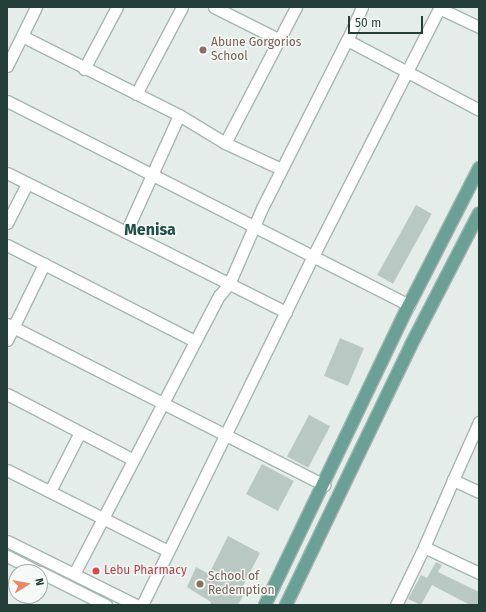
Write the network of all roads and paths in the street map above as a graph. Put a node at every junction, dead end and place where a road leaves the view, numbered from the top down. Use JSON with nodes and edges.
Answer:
{"nodes":[{"id":1,"x":36,"y":7,"type":"edge"},
{"id":2,"x":117,"y":7,"type":"edge"},
{"id":3,"x":182,"y":7,"type":"edge"},
{"id":4,"x":214,"y":7,"type":"edge"},
{"id":5,"x":296,"y":7,"type":"edge"},
{"id":6,"x":362,"y":7,"type":"edge"},
{"id":7,"x":439,"y":7,"type":"edge"},
{"id":8,"x":479,"y":27,"type":"edge"},
{"id":9,"x":22,"y":36,"type":"junction"},
{"id":10,"x":278,"y":39,"type":"junction"},
{"id":11,"x":347,"y":40,"type":"junction"},
{"id":12,"x":7,"y":66,"type":"edge"},
{"id":13,"x":84,"y":69,"type":"junction"},
{"id":14,"x":408,"y":72,"type":"junction"},
{"id":15,"x":136,"y":94,"type":"junction"},
{"id":16,"x":7,"y":101,"type":"edge"},
{"id":17,"x":479,"y":110,"type":"edge"},
{"id":18,"x":179,"y":115,"type":"junction"},
{"id":19,"x":225,"y":143,"type":"junction"},
{"id":20,"x":479,"y":168,"type":"edge"},
{"id":21,"x":281,"y":169,"type":"junction"},
{"id":22,"x":7,"y":173,"type":"edge"},
{"id":23,"x":151,"y":174,"type":"junction"},
{"id":24,"x":27,"y":184,"type":"junction"},
{"id":25,"x":479,"y":213,"type":"edge"},
{"id":26,"x":7,"y":223,"type":"edge"},
{"id":27,"x":256,"y":227,"type":"junction"},
{"id":28,"x":126,"y":232,"type":"junction"},
{"id":29,"x":7,"y":245,"type":"edge"},
{"id":30,"x":313,"y":256,"type":"junction"},
{"id":31,"x":44,"y":264,"type":"junction"},
{"id":32,"x":229,"y":284,"type":"junction"},
{"id":33,"x":409,"y":304,"type":"junction"},
{"id":34,"x":286,"y":312,"type":"junction"},
{"id":35,"x":10,"y":326,"type":"edge"},
{"id":36,"x":7,"y":340,"type":"edge"},
{"id":37,"x":195,"y":342,"type":"junction"},
{"id":38,"x":7,"y":394,"type":"edge"},
{"id":39,"x":163,"y":402,"type":"junction"},
{"id":40,"x":479,"y":422,"type":"edge"},
{"id":41,"x":80,"y":432,"type":"junction"},
{"id":42,"x":227,"y":435,"type":"junction"},
{"id":43,"x":132,"y":459,"type":"junction"},
{"id":44,"x":7,"y":470,"type":"edge"},
{"id":45,"x":453,"y":480,"type":"junction"},
{"id":46,"x":325,"y":485,"type":"junction"},
{"id":47,"x":50,"y":491,"type":"junction"},
{"id":48,"x":479,"y":492,"type":"edge"},
{"id":49,"x":103,"y":518,"type":"junction"},
{"id":50,"x":7,"y":541,"type":"edge"},
{"id":51,"x":424,"y":547,"type":"junction"},
{"id":52,"x":168,"y":550,"type":"junction"},
{"id":53,"x":7,"y":556,"type":"edge"},
{"id":54,"x":24,"y":564,"type":"edge"},
{"id":55,"x":479,"y":573,"type":"edge"},
{"id":56,"x":74,"y":574,"type":"junction"},
{"id":57,"x":48,"y":576,"type":"edge"},
{"id":58,"x":106,"y":605,"type":"edge"},
{"id":59,"x":136,"y":605,"type":"edge"},
{"id":60,"x":142,"y":605,"type":"edge"},
{"id":61,"x":265,"y":605,"type":"edge"},
{"id":62,"x":286,"y":605,"type":"edge"},
{"id":63,"x":396,"y":605,"type":"edge"}],
"edges":[{"from":1,"to":9,"type":"street"},
{"from":2,"to":13,"type":"street"},
{"from":3,"to":15,"type":"street"},
{"from":4,"to":10,"type":"street"},
{"from":5,"to":10,"type":"street"},
{"from":6,"to":11,"type":"street"},
{"from":7,"to":8,"type":"street"},
{"from":7,"to":14,"type":"street"},
{"from":9,"to":12,"type":"street"},
{"from":9,"to":13,"type":"street"},
{"from":10,"to":19,"type":"street"},
{"from":11,"to":14,"type":"street"},
{"from":11,"to":21,"type":"street"},
{"from":13,"to":15,"type":"street"},
{"from":14,"to":17,"type":"street"},
{"from":14,"to":30,"type":"street"},
{"from":15,"to":18,"type":"street"},
{"from":16,"to":23,"type":"street"},
{"from":18,"to":19,"type":"street"},
{"from":18,"to":23,"type":"street"},
{"from":19,"to":21,"type":"street"},
{"from":20,"to":33,"type":"main road"},
{"from":21,"to":27,"type":"street"},
{"from":22,"to":24,"type":"street"},
{"from":23,"to":27,"type":"street"},
{"from":23,"to":28,"type":"street"},
{"from":24,"to":26,"type":"street"},
{"from":24,"to":28,"type":"street"},
{"from":25,"to":62,"type":"main road"},
{"from":27,"to":30,"type":"street"},
{"from":27,"to":32,"type":"street"},
{"from":28,"to":32,"type":"street"},
{"from":29,"to":31,"type":"street"},
{"from":30,"to":33,"type":"street"},
{"from":30,"to":34,"type":"street"},
{"from":31,"to":35,"type":"street"},
{"from":31,"to":37,"type":"street"},
{"from":32,"to":34,"type":"street"},
{"from":32,"to":37,"type":"street"},
{"from":33,"to":46,"type":"main road"},
{"from":34,"to":42,"type":"street"},
{"from":35,"to":36,"type":"street"},
{"from":35,"to":39,"type":"street"},
{"from":37,"to":39,"type":"street"},
{"from":38,"to":41,"type":"street"},
{"from":39,"to":42,"type":"street"},
{"from":39,"to":43,"type":"street"},
{"from":40,"to":45,"type":"street"},
{"from":41,"to":43,"type":"street"},
{"from":41,"to":47,"type":"street"},
{"from":42,"to":46,"type":"street"},
{"from":42,"to":52,"type":"street"},
{"from":43,"to":49,"type":"street"},
{"from":44,"to":47,"type":"street"},
{"from":45,"to":48,"type":"street"},
{"from":45,"to":51,"type":"street"},
{"from":46,"to":61,"type":"main road"},
{"from":47,"to":49,"type":"street"},
{"from":49,"to":52,"type":"street"},
{"from":49,"to":56,"type":"street"},
{"from":50,"to":56,"type":"street"},
{"from":51,"to":55,"type":"street"},
{"from":51,"to":63,"type":"street"},
{"from":52,"to":60,"type":"street"},
{"from":53,"to":54,"type":"street"},
{"from":56,"to":59,"type":"street"},
{"from":57,"to":58,"type":"street"}]}
